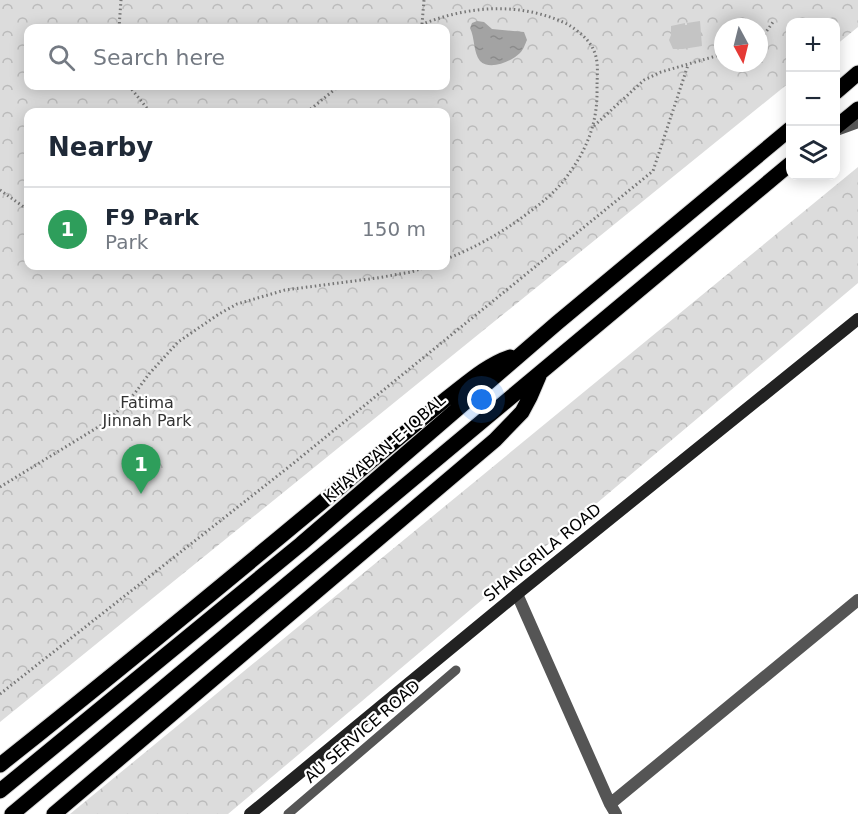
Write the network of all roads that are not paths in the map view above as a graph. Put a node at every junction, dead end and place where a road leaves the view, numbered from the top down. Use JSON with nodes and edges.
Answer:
{"nodes":[{"id":1,"x":858,"y":73,"type":"edge"},
{"id":2,"x":840,"y":89,"type":"edge"},
{"id":3,"x":858,"y":109,"type":"edge"},
{"id":4,"x":858,"y":122,"type":"edge"},
{"id":5,"x":838,"y":126,"type":"edge"},
{"id":6,"x":840,"y":127,"type":"edge"},
{"id":7,"x":786,"y":132,"type":"edge"},
{"id":8,"x":786,"y":167,"type":"edge"},
{"id":9,"x":858,"y":319,"type":"edge"},
{"id":10,"x":521,"y":353,"type":"junction"},
{"id":11,"x":540,"y":373,"type":"junction"},
{"id":12,"x":517,"y":594,"type":"junction"},
{"id":13,"x":858,"y":600,"type":"edge"},
{"id":14,"x":456,"y":670,"type":"dead end"},
{"id":15,"x":0,"y":765,"type":"edge"},
{"id":16,"x":0,"y":791,"type":"edge"},
{"id":17,"x":613,"y":809,"type":"edge"},
{"id":18,"x":12,"y":814,"type":"edge"},
{"id":19,"x":54,"y":814,"type":"edge"},
{"id":20,"x":250,"y":814,"type":"edge"},
{"id":21,"x":288,"y":814,"type":"edge"}],
"edges":[{"from":1,"to":2,"type":"main road"},
{"from":3,"to":5,"type":"main road"},
{"from":4,"to":6,"type":"street"},
{"from":7,"to":10,"type":"main road","name":"KHAYABAN-E-IQBAL"},
{"from":8,"to":11,"type":"main road"},
{"from":9,"to":12,"type":"street","name":"SHANGRILA ROAD"},
{"from":10,"to":15,"type":"main road"},
{"from":10,"to":16,"type":"main road","name":"KHAYABAN-E-IQBAL"},
{"from":11,"to":18,"type":"main road"},
{"from":11,"to":19,"type":"main road"},
{"from":12,"to":17,"type":"street"},
{"from":12,"to":20,"type":"street","name":"SHANGRILA ROAD"},
{"from":13,"to":17,"type":"street"},
{"from":14,"to":21,"type":"lane","name":"AU SERVICE ROAD"}]}
